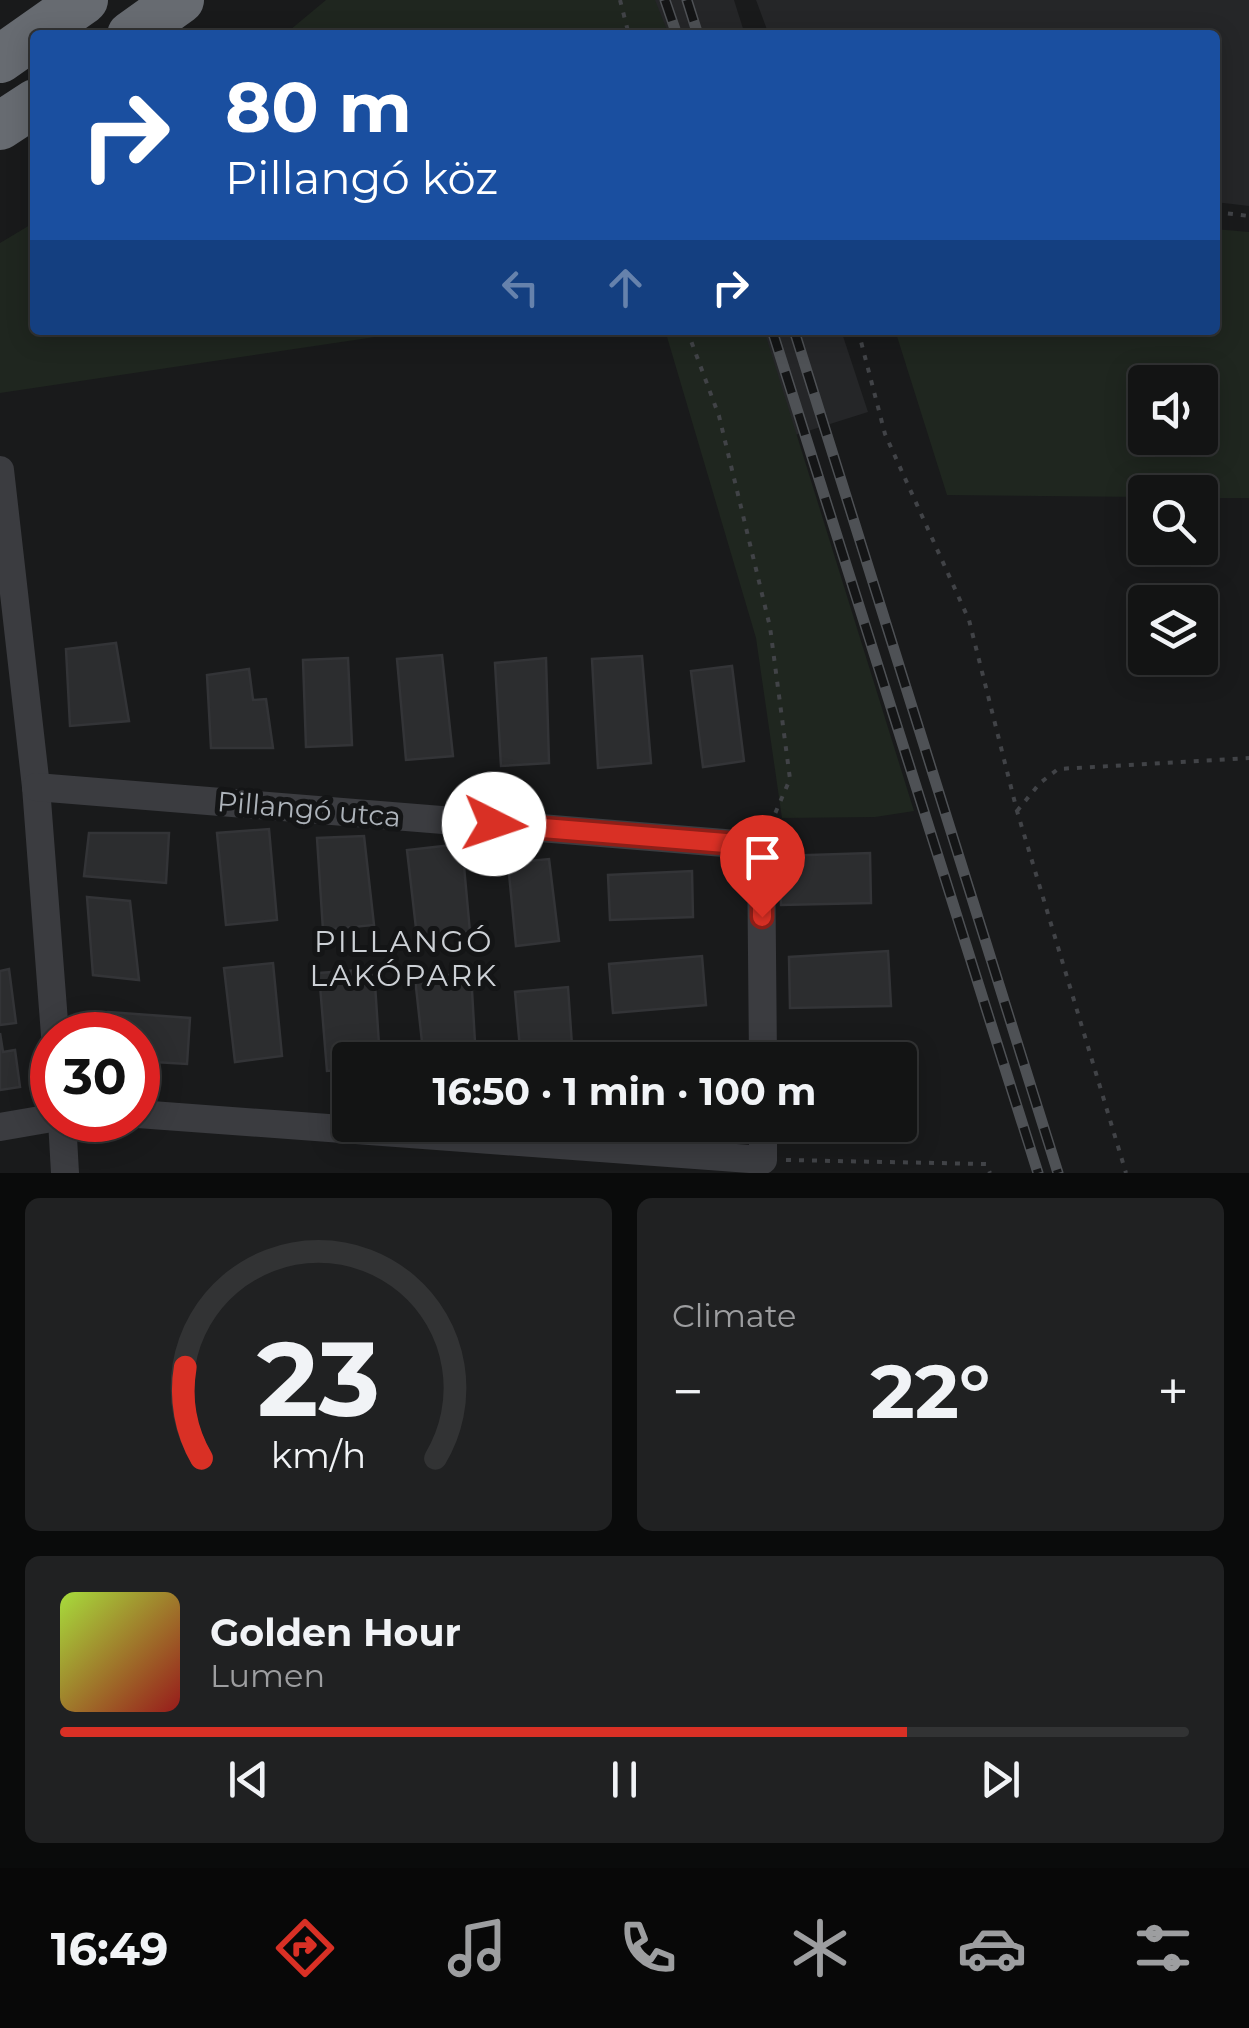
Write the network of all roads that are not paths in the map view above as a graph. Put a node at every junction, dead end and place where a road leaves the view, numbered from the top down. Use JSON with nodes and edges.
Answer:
{"nodes":[{"id":1,"x":84,"y":0,"type":"edge"},
{"id":2,"x":180,"y":0,"type":"edge"},
{"id":3,"x":41,"y":30,"type":"edge"},
{"id":4,"x":138,"y":30,"type":"edge"},
{"id":5,"x":30,"y":38,"type":"edge"},
{"id":6,"x":0,"y":59,"type":"edge"},
{"id":7,"x":30,"y":106,"type":"edge"},
{"id":8,"x":0,"y":126,"type":"edge"},
{"id":9,"x":0,"y":470,"type":"edge"},
{"id":10,"x":36,"y":788,"type":"junction"},
{"id":11,"x":54,"y":1012,"type":"edge"},
{"id":12,"x":763,"y":1042,"type":"edge"},
{"id":13,"x":160,"y":1116,"type":"edge"},
{"id":14,"x":30,"y":1121,"type":"edge"},
{"id":15,"x":0,"y":1126,"type":"edge"},
{"id":16,"x":332,"y":1128,"type":"edge"},
{"id":17,"x":63,"y":1142,"type":"edge"},
{"id":18,"x":518,"y":1142,"type":"edge"},
{"id":19,"x":763,"y":1142,"type":"edge"},
{"id":20,"x":65,"y":1173,"type":"edge"}],
"edges":[{"from":1,"to":3,"type":"highway"},
{"from":2,"to":4,"type":"highway"},
{"from":5,"to":6,"type":"highway"},
{"from":7,"to":8,"type":"highway"},
{"from":9,"to":10,"type":"street"},
{"from":10,"to":11,"type":"street"},
{"from":10,"to":12,"type":"street","name":"Pillangó utca"},
{"from":13,"to":16,"type":"street"},
{"from":14,"to":15,"type":"street"},
{"from":17,"to":20,"type":"street"},
{"from":18,"to":19,"type":"street"}]}
